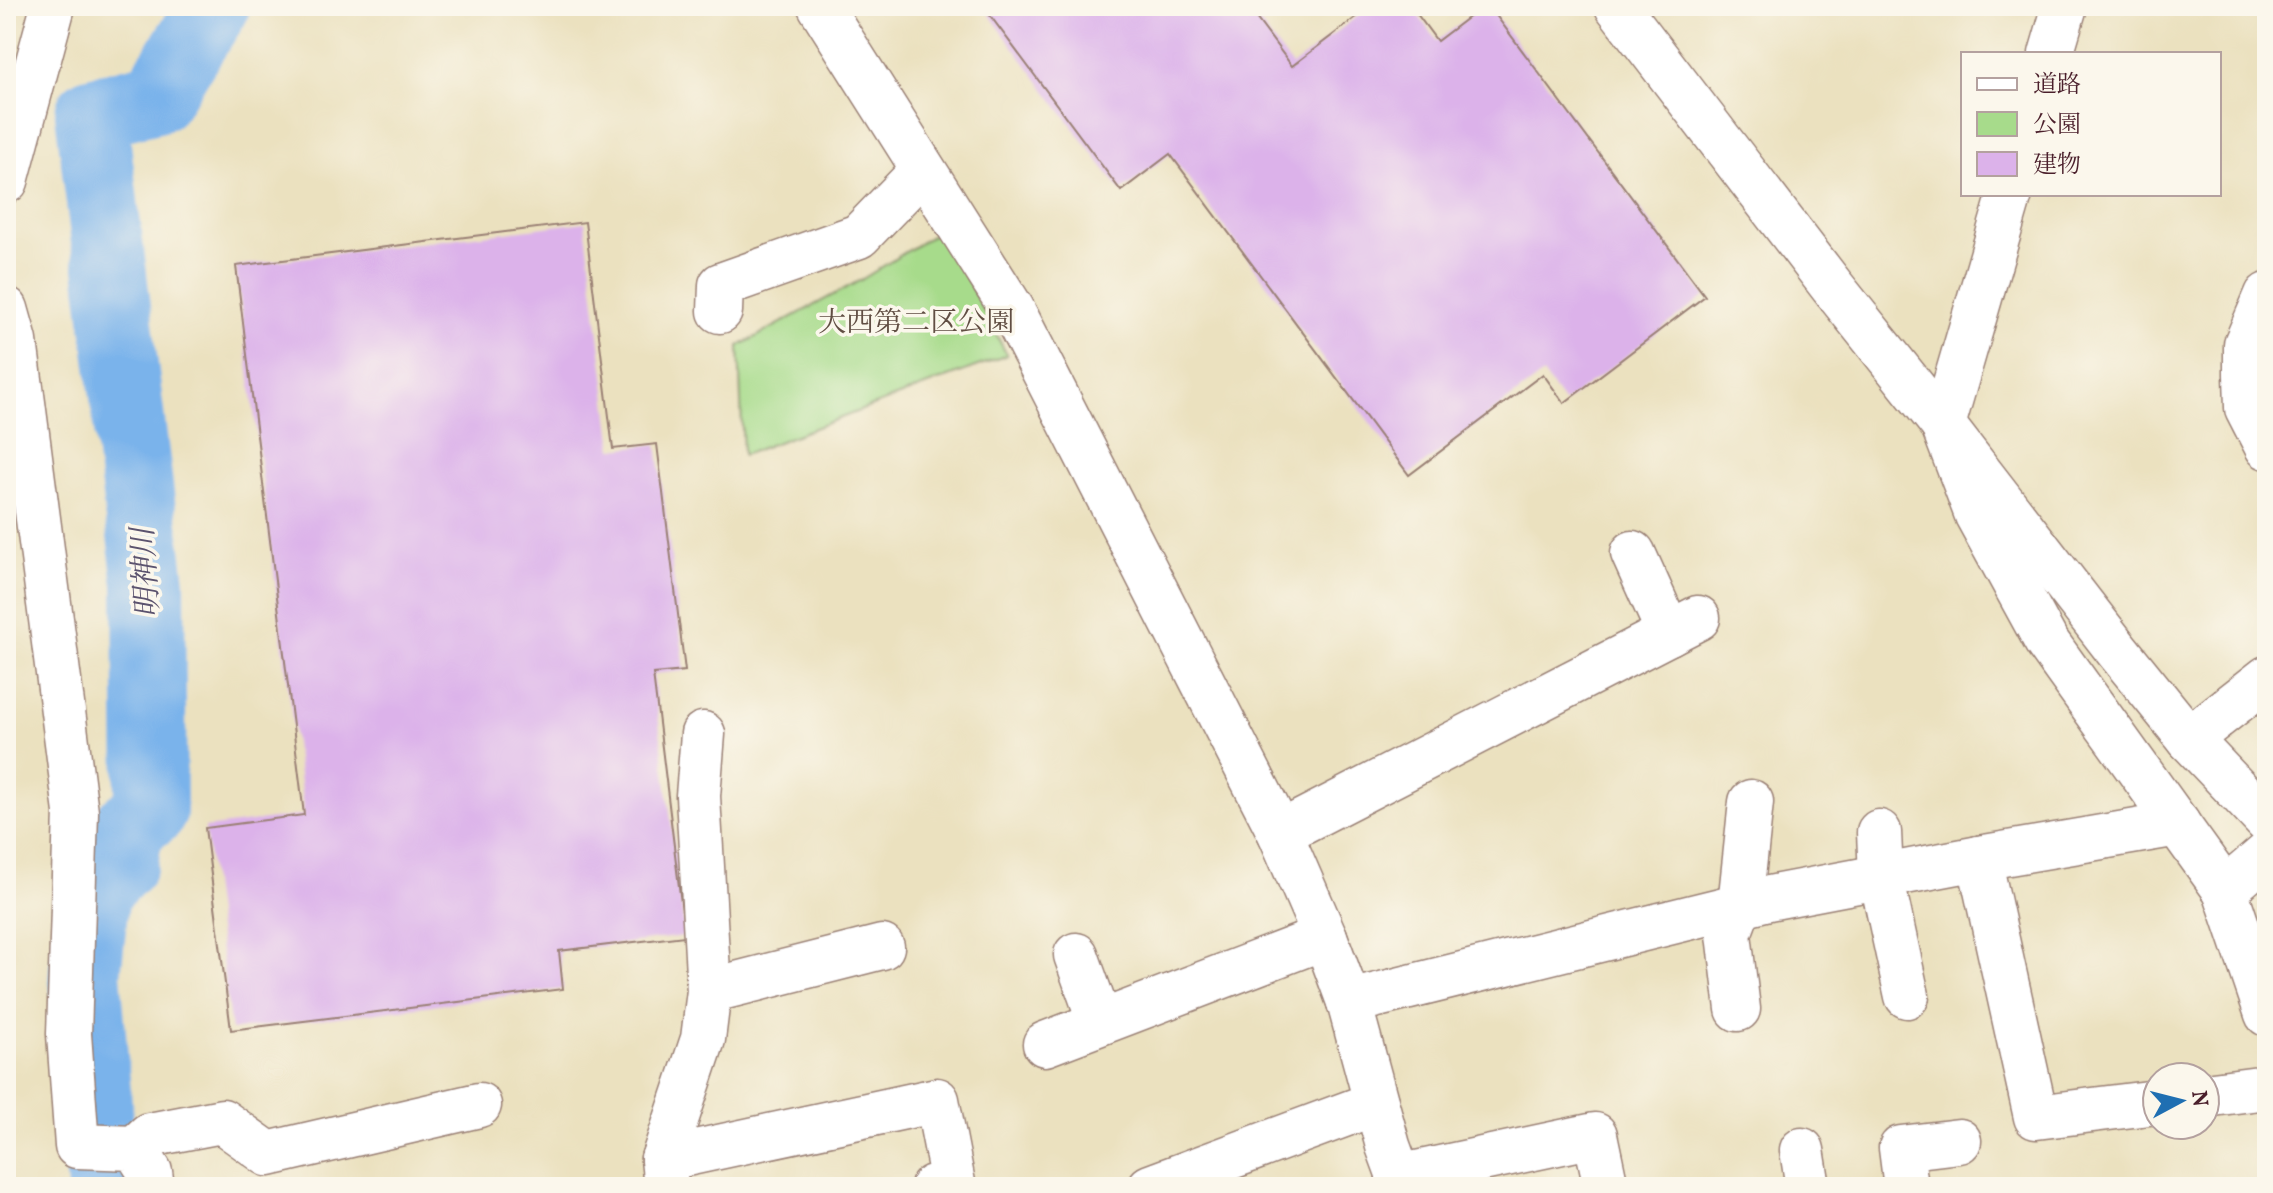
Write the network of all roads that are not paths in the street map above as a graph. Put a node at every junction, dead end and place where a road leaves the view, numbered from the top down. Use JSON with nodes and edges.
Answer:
{"nodes":[{"id":1,"x":53,"y":6,"type":"edge"},
{"id":2,"x":820,"y":6,"type":"edge"},
{"id":3,"x":1617,"y":6,"type":"edge"},
{"id":4,"x":2065,"y":6,"type":"edge"},
{"id":5,"x":2052,"y":52,"type":"edge"},
{"id":6,"x":923,"y":170,"type":"junction"},
{"id":7,"x":6,"y":181,"type":"edge"},
{"id":8,"x":2009,"y":196,"type":"edge"},
{"id":9,"x":2267,"y":295,"type":"edge"},
{"id":10,"x":6,"y":309,"type":"edge"},
{"id":11,"x":720,"y":311,"type":"dead end"},
{"id":12,"x":1943,"y":425,"type":"junction"},
{"id":13,"x":2267,"y":447,"type":"edge"},
{"id":14,"x":1633,"y":553,"type":"dead end"},
{"id":15,"x":2267,"y":678,"type":"edge"},
{"id":16,"x":703,"y":734,"type":"dead end"},
{"id":17,"x":2189,"y":739,"type":"junction"},
{"id":18,"x":1751,"y":802,"type":"dead end"},
{"id":19,"x":2267,"y":821,"type":"edge"},
{"id":20,"x":2178,"y":824,"type":"junction"},
{"id":21,"x":1879,"y":832,"type":"dead end"},
{"id":22,"x":1280,"y":833,"type":"junction"},
{"id":23,"x":2267,"y":854,"type":"edge"},
{"id":24,"x":1979,"y":858,"type":"junction"},
{"id":25,"x":1881,"y":876,"type":"junction"},
{"id":26,"x":2225,"y":890,"type":"junction"},
{"id":27,"x":1740,"y":905,"type":"junction"},
{"id":28,"x":1325,"y":937,"type":"junction"},
{"id":29,"x":882,"y":947,"type":"dead end"},
{"id":30,"x":1076,"y":955,"type":"dead end"},
{"id":31,"x":709,"y":991,"type":"junction"},
{"id":32,"x":1907,"y":996,"type":"dead end"},
{"id":33,"x":1349,"y":1002,"type":"junction"},
{"id":34,"x":1738,"y":1009,"type":"dead end"},
{"id":35,"x":2267,"y":1014,"type":"edge"},
{"id":36,"x":1100,"y":1022,"type":"junction"},
{"id":37,"x":1045,"y":1044,"type":"dead end"},
{"id":38,"x":2267,"y":1087,"type":"edge"},
{"id":39,"x":2221,"y":1093,"type":"edge"},
{"id":40,"x":1376,"y":1103,"type":"junction"},
{"id":41,"x":2141,"y":1104,"type":"edge"},
{"id":42,"x":479,"y":1105,"type":"dead end"},
{"id":43,"x":1959,"y":1141,"type":"dead end"},
{"id":44,"x":125,"y":1158,"type":"edge"},
{"id":45,"x":664,"y":1173,"type":"edge"},
{"id":46,"x":1400,"y":1182,"type":"edge"},
{"id":47,"x":933,"y":1187,"type":"edge"},
{"id":48,"x":1150,"y":1187,"type":"edge"},
{"id":49,"x":1606,"y":1187,"type":"edge"},
{"id":50,"x":1906,"y":1187,"type":"edge"}],
"edges":[{"from":1,"to":7,"type":"street"},
{"from":2,"to":6,"type":"street"},
{"from":3,"to":12,"type":"street"},
{"from":4,"to":5,"type":"street"},
{"from":6,"to":11,"type":"street"},
{"from":6,"to":22,"type":"street"},
{"from":8,"to":12,"type":"street"},
{"from":9,"to":13,"type":"street"},
{"from":10,"to":44,"type":"street"},
{"from":12,"to":17,"type":"street"},
{"from":12,"to":20,"type":"street"},
{"from":14,"to":22,"type":"street"},
{"from":15,"to":17,"type":"street"},
{"from":16,"to":31,"type":"street"},
{"from":17,"to":19,"type":"street"},
{"from":18,"to":27,"type":"street"},
{"from":20,"to":24,"type":"street"},
{"from":20,"to":26,"type":"street"},
{"from":21,"to":25,"type":"street"},
{"from":22,"to":28,"type":"street"},
{"from":23,"to":26,"type":"street"},
{"from":24,"to":25,"type":"street"},
{"from":24,"to":41,"type":"street"},
{"from":25,"to":27,"type":"street"},
{"from":25,"to":32,"type":"street"},
{"from":26,"to":35,"type":"street"},
{"from":27,"to":33,"type":"street"},
{"from":27,"to":34,"type":"street"},
{"from":28,"to":33,"type":"street"},
{"from":28,"to":36,"type":"street"},
{"from":29,"to":31,"type":"street"},
{"from":30,"to":36,"type":"street"},
{"from":31,"to":45,"type":"street"},
{"from":33,"to":40,"type":"street"},
{"from":36,"to":37,"type":"street"},
{"from":38,"to":39,"type":"street"},
{"from":40,"to":46,"type":"street"},
{"from":40,"to":48,"type":"street"},
{"from":42,"to":44,"type":"street"},
{"from":43,"to":50,"type":"street"},
{"from":45,"to":47,"type":"street"},
{"from":46,"to":49,"type":"street"}]}
